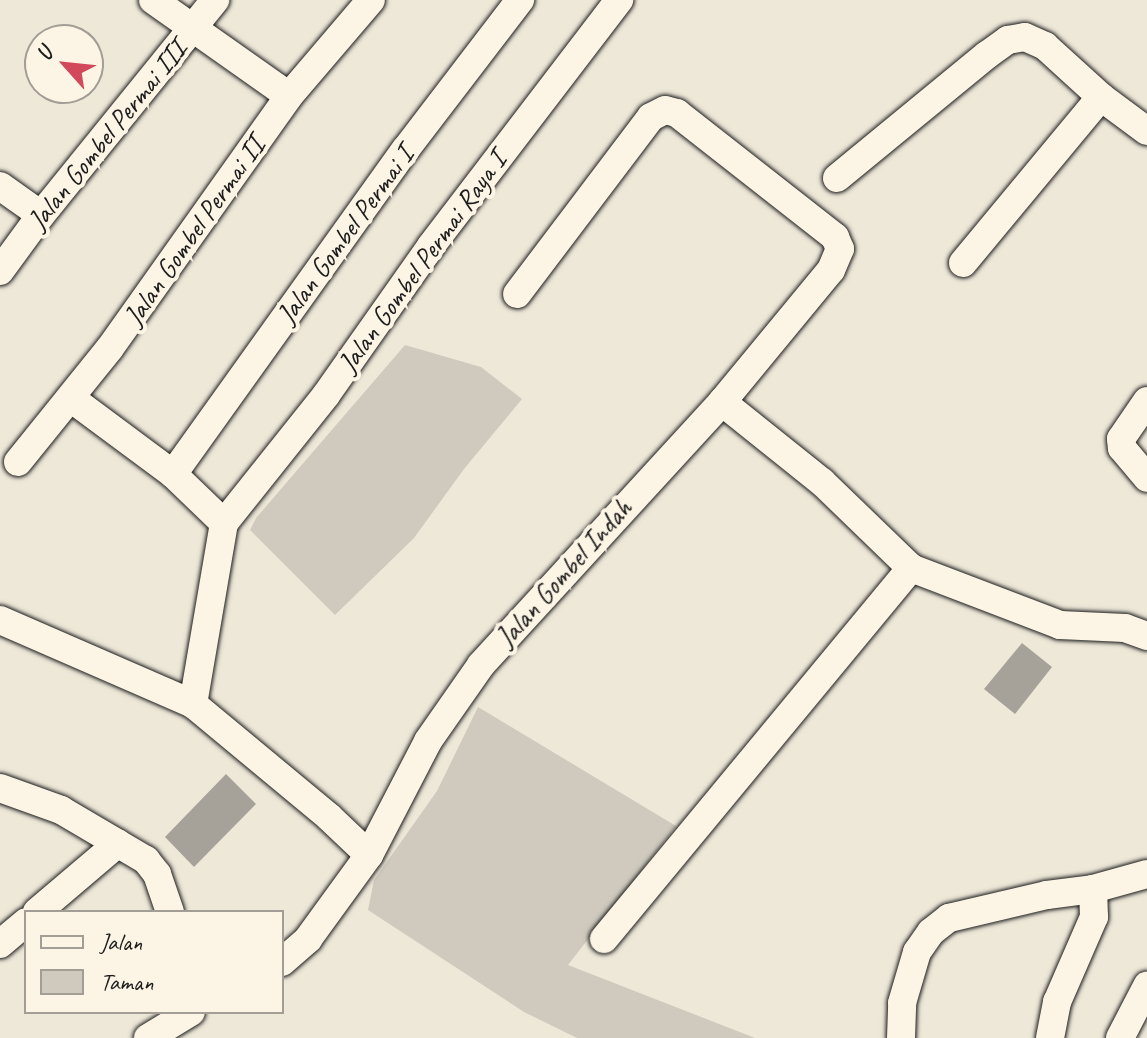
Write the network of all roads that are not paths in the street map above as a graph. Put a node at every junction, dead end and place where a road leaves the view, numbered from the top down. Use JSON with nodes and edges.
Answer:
{"nodes":[{"id":1,"x":153,"y":0,"type":"edge"},
{"id":2,"x":215,"y":0,"type":"edge"},
{"id":3,"x":371,"y":0,"type":"edge"},
{"id":4,"x":520,"y":0,"type":"edge"},
{"id":5,"x":619,"y":0,"type":"edge"},
{"id":6,"x":191,"y":30,"type":"junction"},
{"id":7,"x":289,"y":96,"type":"junction"},
{"id":8,"x":1101,"y":97,"type":"junction"},
{"id":9,"x":1147,"y":131,"type":"edge"},
{"id":10,"x":837,"y":178,"type":"dead end"},
{"id":11,"x":0,"y":186,"type":"edge"},
{"id":12,"x":41,"y":215,"type":"junction"},
{"id":13,"x":963,"y":263,"type":"dead end"},
{"id":14,"x":0,"y":271,"type":"edge"},
{"id":15,"x":517,"y":294,"type":"dead end"},
{"id":16,"x":72,"y":399,"type":"junction"},
{"id":17,"x":1147,"y":401,"type":"edge"},
{"id":18,"x":722,"y":402,"type":"junction"},
{"id":19,"x":18,"y":462,"type":"dead end"},
{"id":20,"x":173,"y":474,"type":"junction"},
{"id":21,"x":1147,"y":478,"type":"edge"},
{"id":22,"x":224,"y":523,"type":"junction"},
{"id":23,"x":911,"y":568,"type":"junction"},
{"id":24,"x":0,"y":620,"type":"edge"},
{"id":25,"x":1147,"y":636,"type":"edge"},
{"id":26,"x":193,"y":704,"type":"junction"},
{"id":27,"x":0,"y":788,"type":"edge"},
{"id":28,"x":118,"y":843,"type":"junction"},
{"id":29,"x":369,"y":855,"type":"junction"},
{"id":30,"x":1147,"y":874,"type":"edge"},
{"id":31,"x":1093,"y":889,"type":"junction"},
{"id":32,"x":39,"y":910,"type":"edge"},
{"id":33,"x":169,"y":910,"type":"edge"},
{"id":34,"x":24,"y":924,"type":"edge"},
{"id":35,"x":604,"y":939,"type":"dead end"},
{"id":36,"x":0,"y":944,"type":"edge"},
{"id":37,"x":284,"y":960,"type":"edge"},
{"id":38,"x":1147,"y":986,"type":"edge"},
{"id":39,"x":188,"y":1014,"type":"edge"},
{"id":40,"x":148,"y":1038,"type":"edge"},
{"id":41,"x":901,"y":1038,"type":"edge"},
{"id":42,"x":1050,"y":1038,"type":"edge"},
{"id":43,"x":1120,"y":1038,"type":"edge"}],
"edges":[{"from":1,"to":6,"type":"street"},
{"from":2,"to":6,"type":"street","name":"Jalan Gombel Permai III"},
{"from":3,"to":7,"type":"street","name":"Jalan Gombel Permai II"},
{"from":4,"to":20,"type":"street","name":"Jalan Gombel Permai I"},
{"from":5,"to":22,"type":"street","name":"Jalan Gombel Permai Raya I"},
{"from":6,"to":7,"type":"street"},
{"from":6,"to":12,"type":"street","name":"Jalan Gombel Permai III"},
{"from":7,"to":16,"type":"street","name":"Jalan Gombel Permai II"},
{"from":8,"to":9,"type":"street"},
{"from":8,"to":10,"type":"street"},
{"from":8,"to":13,"type":"street"},
{"from":11,"to":12,"type":"street"},
{"from":12,"to":14,"type":"street","name":"Jalan Gombel Permai III"},
{"from":15,"to":18,"type":"street","name":"Jalan Gombel Indah"},
{"from":16,"to":19,"type":"street","name":"Jalan Gombel Permai II"},
{"from":16,"to":20,"type":"street"},
{"from":17,"to":21,"type":"street"},
{"from":18,"to":23,"type":"street"},
{"from":18,"to":29,"type":"street","name":"Jalan Gombel Indah"},
{"from":20,"to":22,"type":"street"},
{"from":22,"to":26,"type":"street"},
{"from":23,"to":25,"type":"street"},
{"from":23,"to":35,"type":"street"},
{"from":24,"to":26,"type":"street"},
{"from":26,"to":29,"type":"street"},
{"from":27,"to":28,"type":"street"},
{"from":28,"to":32,"type":"street"},
{"from":28,"to":33,"type":"street"},
{"from":29,"to":37,"type":"street","name":"Jalan Gombel Indah"},
{"from":30,"to":31,"type":"street"},
{"from":31,"to":41,"type":"street"},
{"from":31,"to":42,"type":"street"},
{"from":34,"to":36,"type":"street"},
{"from":38,"to":43,"type":"street"},
{"from":39,"to":40,"type":"street"}]}
